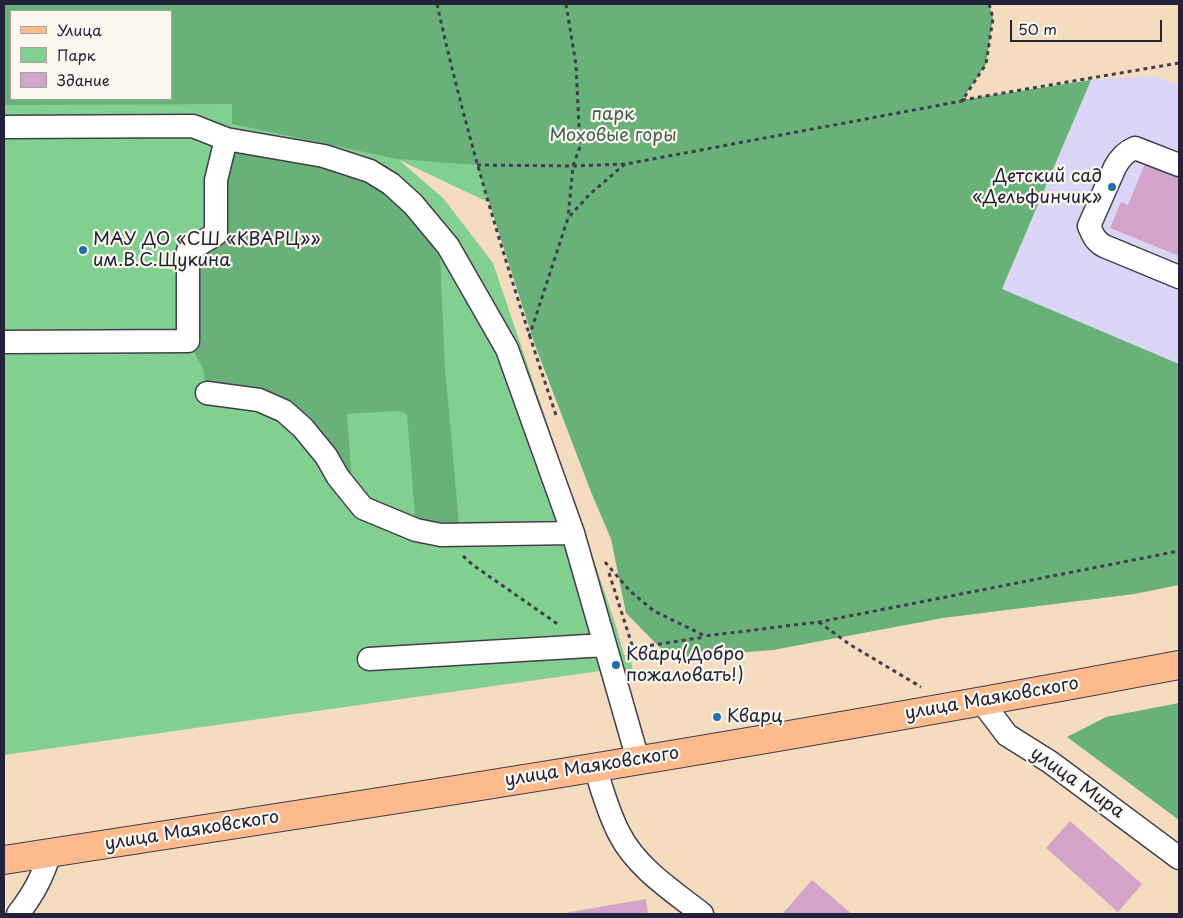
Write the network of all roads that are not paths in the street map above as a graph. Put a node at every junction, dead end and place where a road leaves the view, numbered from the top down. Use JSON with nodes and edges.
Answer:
{"nodes":[{"id":1,"x":4,"y":127,"type":"edge"},
{"id":2,"x":226,"y":140,"type":"junction"},
{"id":3,"x":1179,"y":165,"type":"edge"},
{"id":4,"x":1179,"y":277,"type":"edge"},
{"id":5,"x":4,"y":342,"type":"edge"},
{"id":6,"x":206,"y":393,"type":"dead end"},
{"id":7,"x":573,"y":533,"type":"junction"},
{"id":8,"x":605,"y":646,"type":"junction"},
{"id":9,"x":369,"y":659,"type":"dead end"},
{"id":10,"x":1179,"y":665,"type":"edge"},
{"id":11,"x":982,"y":702,"type":"junction"},
{"id":12,"x":638,"y":760,"type":"junction"},
{"id":13,"x":595,"y":766,"type":"junction"},
{"id":14,"x":1175,"y":851,"type":"edge"},
{"id":15,"x":50,"y":852,"type":"junction"},
{"id":16,"x":4,"y":860,"type":"edge"},
{"id":17,"x":18,"y":914,"type":"edge"},
{"id":18,"x":702,"y":914,"type":"edge"}],
"edges":[{"from":1,"to":2,"type":"street"},
{"from":2,"to":5,"type":"street"},
{"from":2,"to":7,"type":"street"},
{"from":3,"to":4,"type":"street"},
{"from":6,"to":7,"type":"street"},
{"from":7,"to":8,"type":"street"},
{"from":8,"to":9,"type":"street"},
{"from":8,"to":12,"type":"street"},
{"from":10,"to":11,"type":"main road","name":"улица Маяковского"},
{"from":11,"to":12,"type":"main road","name":"улица Маяковского"},
{"from":11,"to":14,"type":"street","name":"улица Мира"},
{"from":12,"to":13,"type":"main road","name":"улица Маяковского"},
{"from":13,"to":15,"type":"main road","name":"улица Маяковского"},
{"from":13,"to":18,"type":"street"},
{"from":15,"to":16,"type":"main road","name":"улица Маяковского"},
{"from":15,"to":17,"type":"street"}]}
